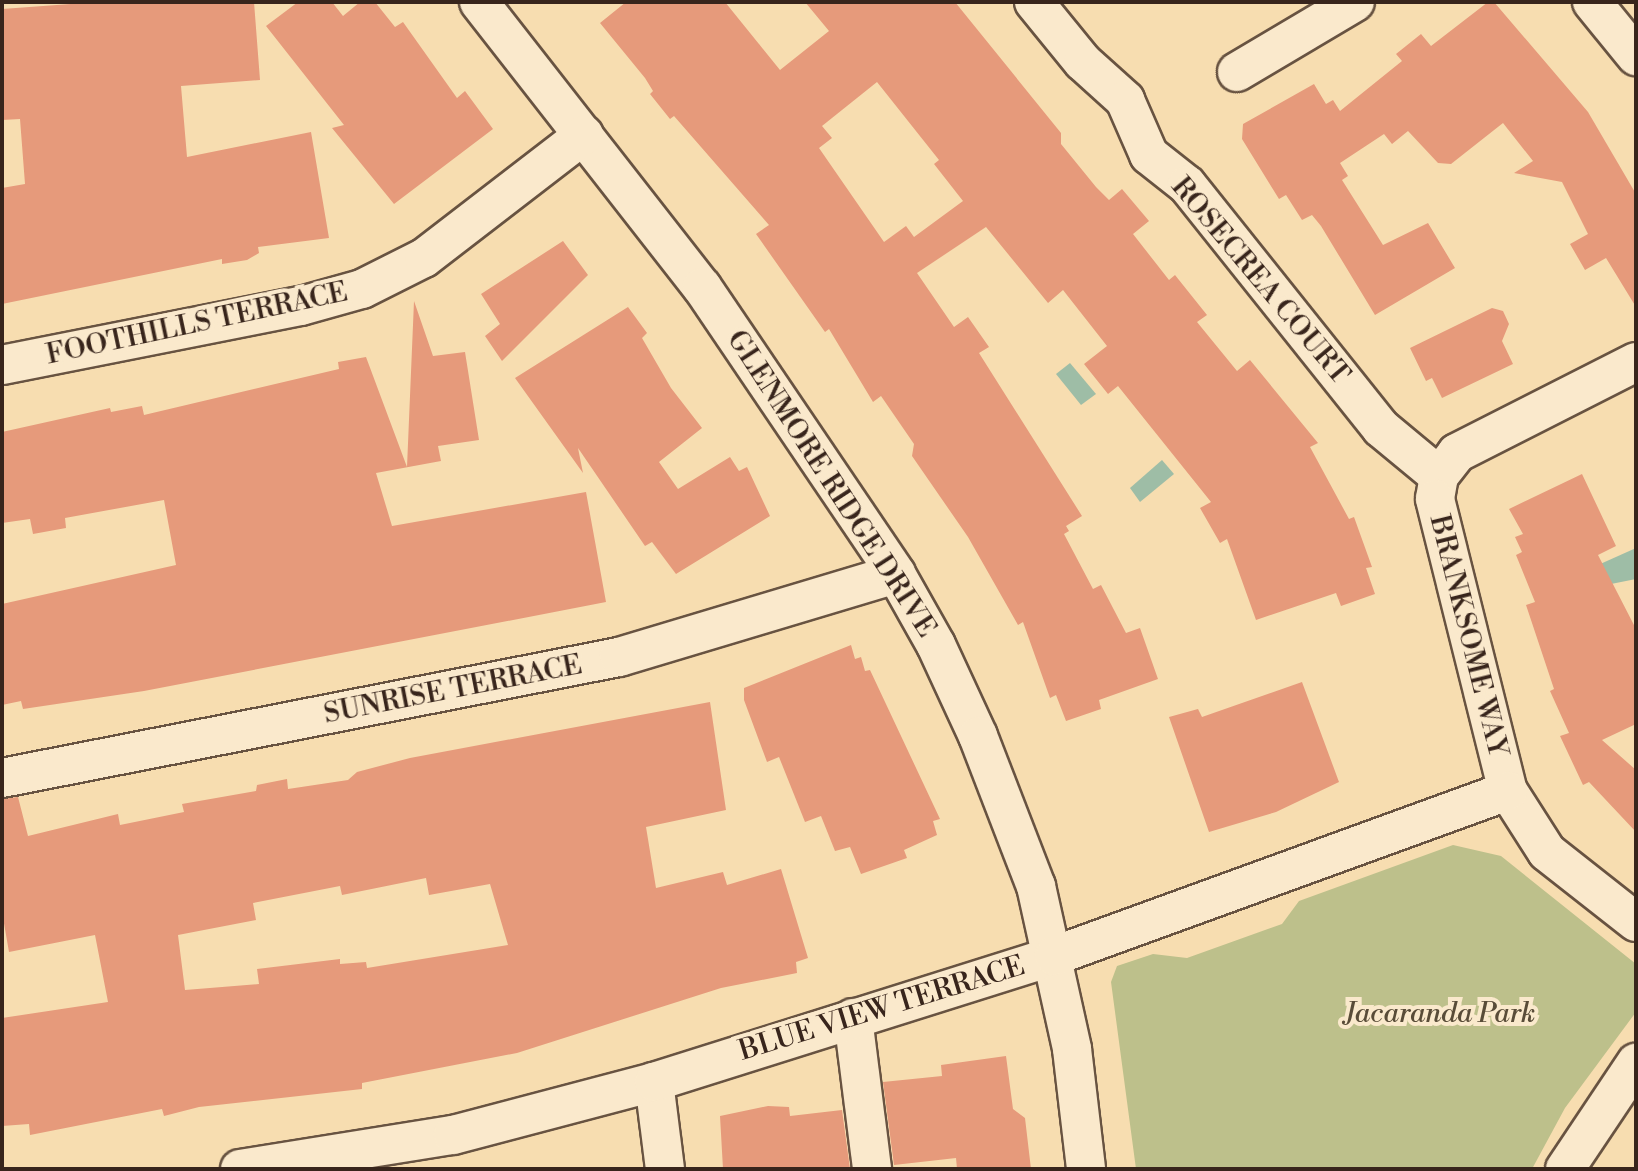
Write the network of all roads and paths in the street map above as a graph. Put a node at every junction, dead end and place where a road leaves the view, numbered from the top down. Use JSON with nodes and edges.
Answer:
{"nodes":[{"id":1,"x":479,"y":2,"type":"edge"},
{"id":2,"x":1034,"y":2,"type":"edge"},
{"id":3,"x":1355,"y":2,"type":"edge"},
{"id":4,"x":1592,"y":2,"type":"edge"},
{"id":5,"x":1636,"y":56,"type":"edge"},
{"id":6,"x":1237,"y":72,"type":"dead end"},
{"id":7,"x":584,"y":135,"type":"junction"},
{"id":8,"x":1636,"y":362,"type":"edge"},
{"id":9,"x":2,"y":365,"type":"edge"},
{"id":10,"x":1439,"y":476,"type":"junction"},
{"id":11,"x":896,"y":574,"type":"junction"},
{"id":12,"x":2,"y":778,"type":"edge"},
{"id":13,"x":1508,"y":791,"type":"junction"},
{"id":14,"x":1636,"y":922,"type":"edge"},
{"id":15,"x":1054,"y":956,"type":"junction"},
{"id":16,"x":853,"y":1018,"type":"junction"},
{"id":17,"x":1636,"y":1063,"type":"edge"},
{"id":18,"x":654,"y":1082,"type":"junction"},
{"id":19,"x":240,"y":1169,"type":"edge"},
{"id":20,"x":665,"y":1169,"type":"edge"},
{"id":21,"x":872,"y":1169,"type":"edge"},
{"id":22,"x":1086,"y":1169,"type":"edge"},
{"id":23,"x":1565,"y":1169,"type":"edge"}],
"edges":[{"from":1,"to":7,"type":"street","name":"GLENMORE RIDGE DRIVE"},
{"from":2,"to":10,"type":"street","name":"ROSECREA COURT"},
{"from":3,"to":6,"type":"street"},
{"from":4,"to":5,"type":"street"},
{"from":7,"to":9,"type":"street","name":"FOOTHILLS TERRACE"},
{"from":7,"to":11,"type":"street","name":"GLENMORE RIDGE DRIVE"},
{"from":8,"to":10,"type":"street","name":"BRANKSOME WAY"},
{"from":10,"to":13,"type":"street","name":"BRANKSOME WAY"},
{"from":11,"to":12,"type":"street","name":"SUNRISE TERRACE"},
{"from":11,"to":15,"type":"street","name":"GLENMORE RIDGE DRIVE"},
{"from":13,"to":14,"type":"street","name":"BRANKSOME WAY"},
{"from":13,"to":15,"type":"street","name":"BLUE VIEW TERRACE"},
{"from":15,"to":16,"type":"street","name":"BLUE VIEW TERRACE"},
{"from":15,"to":22,"type":"street","name":"GLENMORE RIDGE DRIVE"},
{"from":16,"to":18,"type":"street","name":"BLUE VIEW TERRACE"},
{"from":16,"to":21,"type":"street"},
{"from":17,"to":23,"type":"street"},
{"from":18,"to":19,"type":"street","name":"BLUE VIEW TERRACE"},
{"from":18,"to":20,"type":"street"}]}
